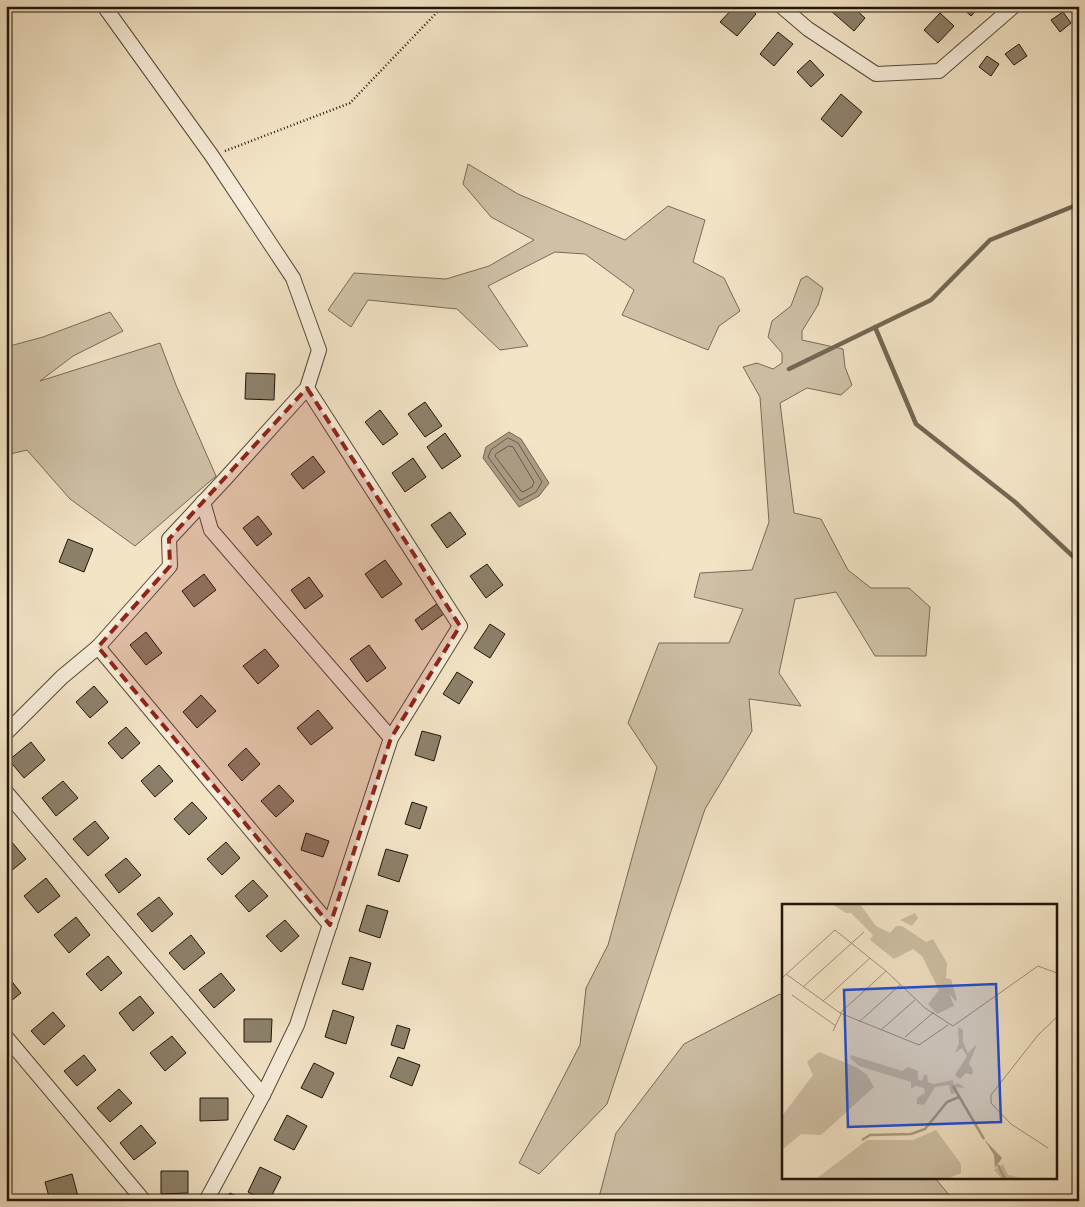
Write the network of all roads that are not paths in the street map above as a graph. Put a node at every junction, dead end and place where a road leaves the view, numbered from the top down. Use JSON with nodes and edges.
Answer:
{"nodes":[{"id":1,"x":104,"y":6,"type":"edge"},
{"id":2,"x":781,"y":6,"type":"edge"},
{"id":3,"x":1014,"y":6,"type":"edge"},
{"id":4,"x":307,"y":388,"type":"junction"},
{"id":5,"x":203,"y":502,"type":"junction"},
{"id":6,"x":98,"y":647,"type":"junction"},
{"id":7,"x":6,"y":733,"type":"edge"},
{"id":8,"x":391,"y":738,"type":"junction"},
{"id":9,"x":6,"y":792,"type":"edge"},
{"id":10,"x":330,"y":925,"type":"junction"},
{"id":11,"x":6,"y":1037,"type":"edge"},
{"id":12,"x":263,"y":1095,"type":"junction"},
{"id":13,"x":144,"y":1201,"type":"edge"},
{"id":14,"x":206,"y":1201,"type":"edge"}],
"edges":[{"from":1,"to":4,"type":"street"},
{"from":2,"to":3,"type":"street"},
{"from":4,"to":5,"type":"street"},
{"from":4,"to":8,"type":"street"},
{"from":5,"to":6,"type":"street"},
{"from":5,"to":8,"type":"street"},
{"from":6,"to":7,"type":"street"},
{"from":6,"to":10,"type":"street"},
{"from":8,"to":10,"type":"street"},
{"from":9,"to":12,"type":"street"},
{"from":10,"to":12,"type":"street"},
{"from":11,"to":13,"type":"street"},
{"from":12,"to":14,"type":"street"}]}
